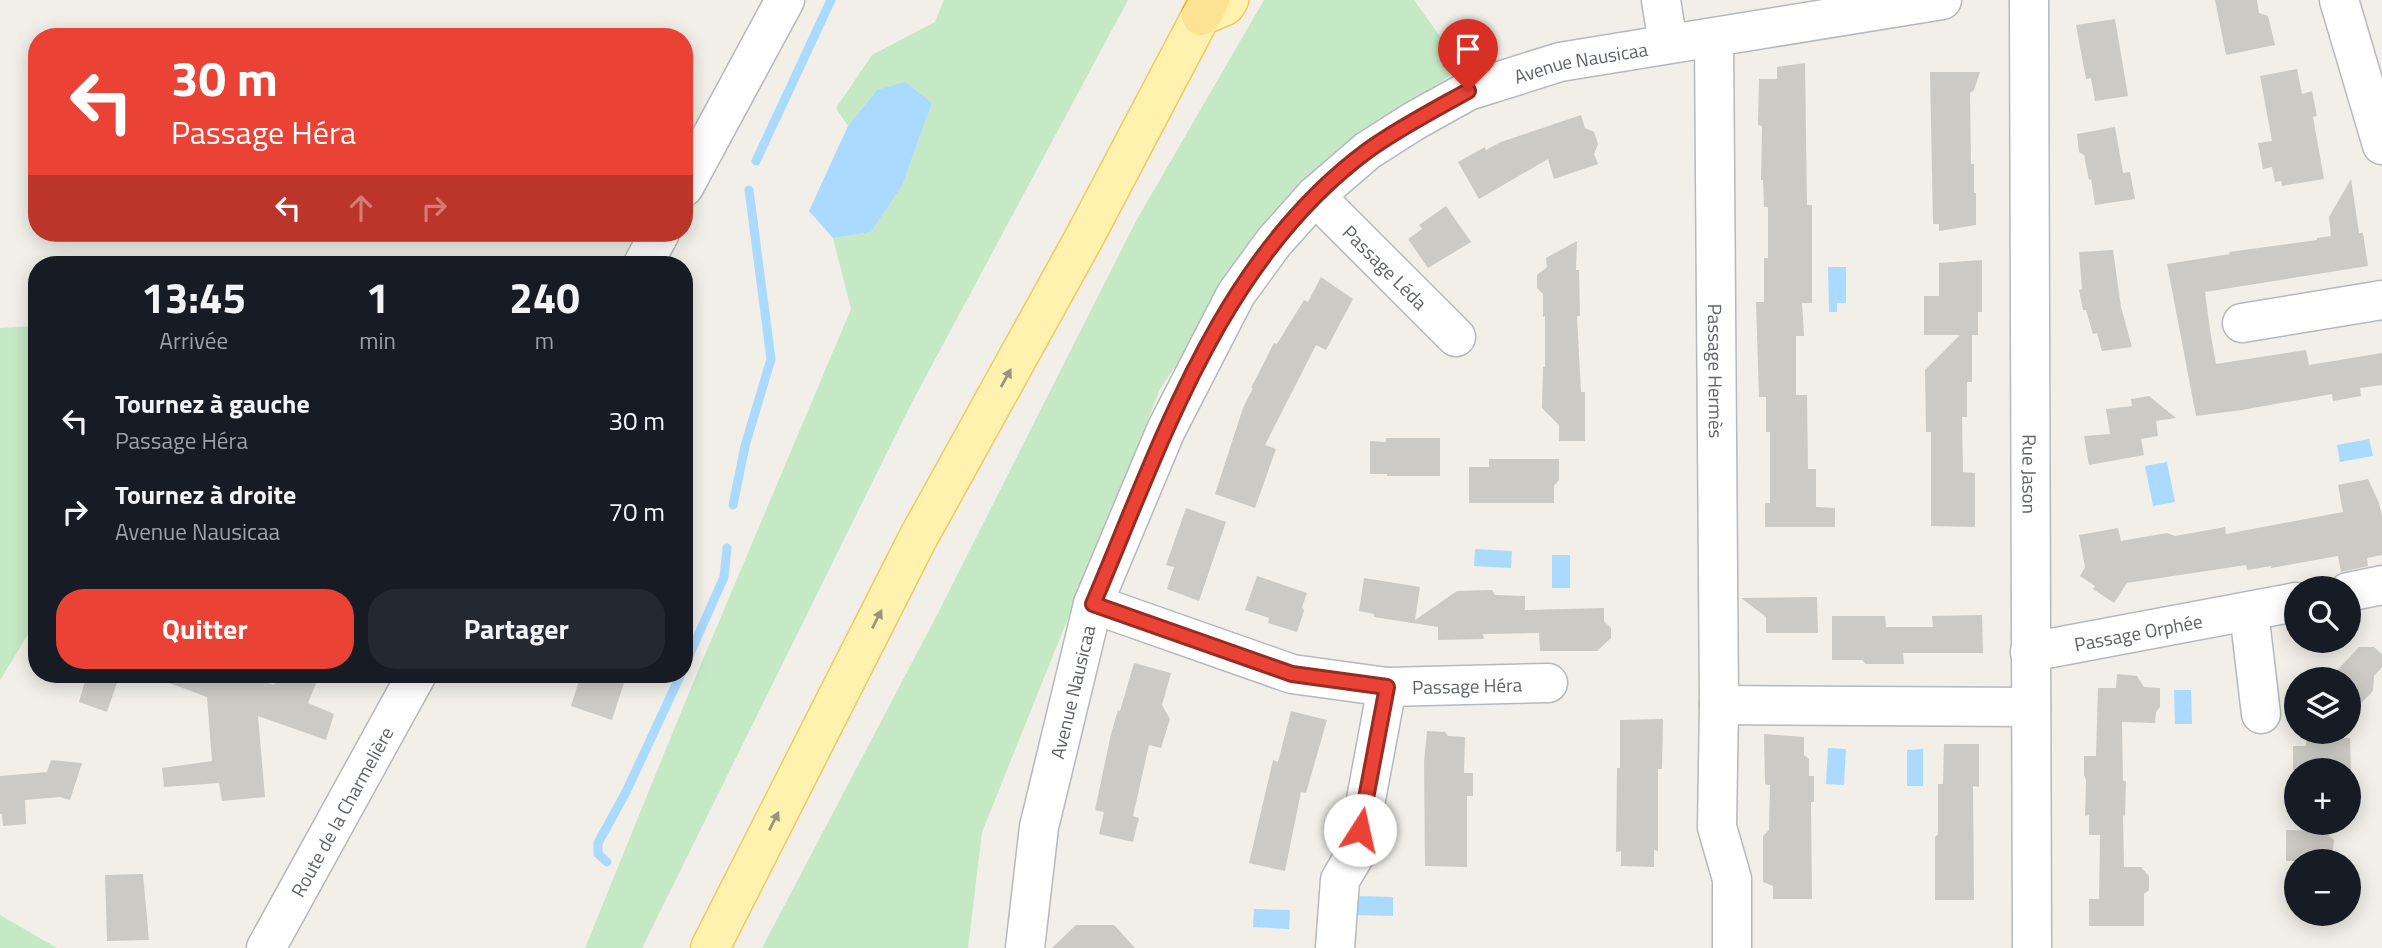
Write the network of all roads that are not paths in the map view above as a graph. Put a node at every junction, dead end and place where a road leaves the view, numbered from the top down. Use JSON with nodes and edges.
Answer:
{"nodes":[{"id":1,"x":785,"y":0,"type":"edge"},
{"id":2,"x":1661,"y":0,"type":"edge"},
{"id":3,"x":1941,"y":0,"type":"edge"},
{"id":4,"x":2029,"y":0,"type":"edge"},
{"id":5,"x":2339,"y":0,"type":"edge"},
{"id":6,"x":1205,"y":4,"type":"edge"},
{"id":7,"x":1714,"y":39,"type":"junction"},
{"id":8,"x":1668,"y":44,"type":"junction"},
{"id":9,"x":2382,"y":145,"type":"edge"},
{"id":10,"x":693,"y":170,"type":"edge"},
{"id":11,"x":1315,"y":197,"type":"junction"},
{"id":12,"x":2382,"y":300,"type":"edge"},
{"id":13,"x":2242,"y":323,"type":"dead end"},
{"id":14,"x":1456,"y":337,"type":"dead end"},
{"id":15,"x":2382,"y":585,"type":"edge"},
{"id":16,"x":2361,"y":589,"type":"edge"},
{"id":17,"x":1093,"y":604,"type":"junction"},
{"id":18,"x":2284,"y":605,"type":"edge"},
{"id":19,"x":2249,"y":612,"type":"junction"},
{"id":20,"x":2030,"y":652,"type":"junction"},
{"id":21,"x":1548,"y":682,"type":"dead end"},
{"id":22,"x":412,"y":683,"type":"edge"},
{"id":23,"x":1387,"y":687,"type":"junction"},
{"id":24,"x":1719,"y":705,"type":"junction"},
{"id":25,"x":2031,"y":707,"type":"junction"},
{"id":26,"x":2261,"y":714,"type":"dead end"},
{"id":27,"x":266,"y":948,"type":"edge"},
{"id":28,"x":688,"y":948,"type":"edge"},
{"id":29,"x":710,"y":948,"type":"edge"},
{"id":30,"x":1025,"y":948,"type":"edge"},
{"id":31,"x":1335,"y":948,"type":"edge"},
{"id":32,"x":1732,"y":948,"type":"edge"},
{"id":33,"x":2032,"y":948,"type":"edge"}],
"edges":[{"from":1,"to":10,"type":"street"},
{"from":2,"to":8,"type":"street"},
{"from":3,"to":7,"type":"street","name":"Avenue Nausicaa"},
{"from":4,"to":20,"type":"street","name":"Rue Jason"},
{"from":5,"to":9,"type":"street"},
{"from":6,"to":28,"type":"main road"},
{"from":29,"to":6,"type":"main road","one_way":true},
{"from":7,"to":8,"type":"street","name":"Avenue Nausicaa"},
{"from":7,"to":24,"type":"street","name":"Passage Hermès"},
{"from":8,"to":11,"type":"street","name":"Avenue Nausicaa"},
{"from":11,"to":14,"type":"street","name":"Passage Léda"},
{"from":11,"to":17,"type":"street","name":"Avenue Nausicaa"},
{"from":12,"to":13,"type":"street"},
{"from":15,"to":16,"type":"street"},
{"from":17,"to":23,"type":"street","name":"Passage Héra"},
{"from":17,"to":30,"type":"street","name":"Avenue Nausicaa"},
{"from":18,"to":19,"type":"street","name":"Passage Orphée"},
{"from":19,"to":20,"type":"street","name":"Passage Orphée"},
{"from":19,"to":26,"type":"street"},
{"from":20,"to":25,"type":"street","name":"Rue Jason"},
{"from":21,"to":23,"type":"street","name":"Passage Héra"},
{"from":22,"to":27,"type":"street","name":"Route de la Charmelière"},
{"from":23,"to":31,"type":"street","name":"Passage Héra"},
{"from":24,"to":25,"type":"street"},
{"from":24,"to":32,"type":"street","name":"Passage Hermès"},
{"from":25,"to":33,"type":"street","name":"Rue Jason"}]}
